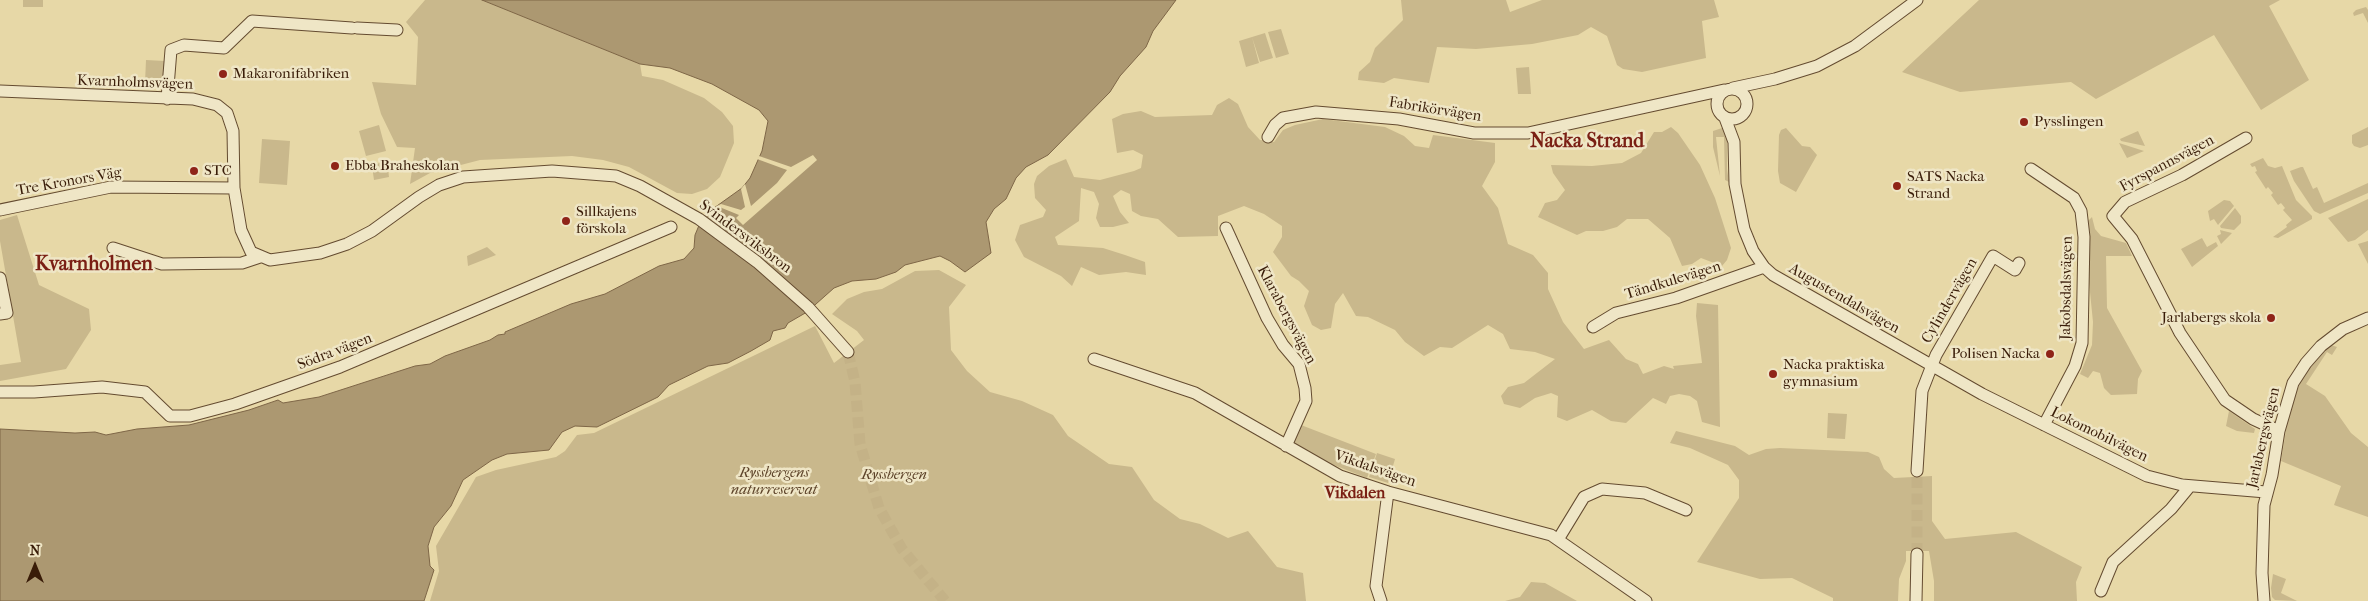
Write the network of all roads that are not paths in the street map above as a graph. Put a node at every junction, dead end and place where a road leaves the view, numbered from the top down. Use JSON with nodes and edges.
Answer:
{"nodes":[{"id":1,"x":1917,"y":0,"type":"edge"},
{"id":2,"x":398,"y":30,"type":"dead end"},
{"id":3,"x":1775,"y":79,"type":"junction"},
{"id":4,"x":1728,"y":89,"type":"junction"},
{"id":5,"x":0,"y":91,"type":"edge"},
{"id":6,"x":1694,"y":97,"type":"junction"},
{"id":7,"x":166,"y":99,"type":"junction"},
{"id":8,"x":1747,"y":103,"type":"junction"},
{"id":9,"x":1717,"y":108,"type":"junction"},
{"id":10,"x":1742,"y":115,"type":"junction"},
{"id":11,"x":1725,"y":118,"type":"junction"},
{"id":12,"x":1268,"y":137,"type":"dead end"},
{"id":13,"x":2246,"y":138,"type":"dead end"},
{"id":14,"x":1734,"y":142,"type":"junction"},
{"id":15,"x":2031,"y":170,"type":"dead end"},
{"id":16,"x":234,"y":188,"type":"junction"},
{"id":17,"x":0,"y":210,"type":"edge"},
{"id":18,"x":671,"y":227,"type":"dead end"},
{"id":19,"x":1226,"y":228,"type":"dead end"},
{"id":20,"x":113,"y":248,"type":"dead end"},
{"id":21,"x":260,"y":257,"type":"junction"},
{"id":22,"x":2019,"y":263,"type":"dead end"},
{"id":23,"x":1764,"y":267,"type":"junction"},
{"id":24,"x":0,"y":281,"type":"edge"},
{"id":25,"x":4,"y":313,"type":"edge"},
{"id":26,"x":2368,"y":318,"type":"edge"},
{"id":27,"x":1593,"y":327,"type":"dead end"},
{"id":28,"x":848,"y":352,"type":"tunnel mouth"},
{"id":29,"x":1094,"y":359,"type":"dead end"},
{"id":30,"x":1931,"y":366,"type":"junction"},
{"id":31,"x":0,"y":392,"type":"edge"},
{"id":32,"x":2044,"y":425,"type":"junction"},
{"id":33,"x":2279,"y":431,"type":"junction"},
{"id":34,"x":1286,"y":446,"type":"junction"},
{"id":35,"x":1917,"y":471,"type":"tunnel mouth"},
{"id":36,"x":2190,"y":486,"type":"junction"},
{"id":37,"x":1388,"y":492,"type":"junction"},
{"id":38,"x":2266,"y":492,"type":"junction"},
{"id":39,"x":1686,"y":510,"type":"dead end"},
{"id":40,"x":1559,"y":538,"type":"junction"},
{"id":41,"x":1916,"y":554,"type":"tunnel mouth"},
{"id":42,"x":2101,"y":592,"type":"dead end"},
{"id":43,"x":1918,"y":598,"type":"edge"},
{"id":44,"x":1381,"y":601,"type":"edge"},
{"id":45,"x":1646,"y":601,"type":"edge"},
{"id":46,"x":2264,"y":601,"type":"edge"}],
"edges":[{"from":1,"to":3,"type":"street"},
{"from":2,"to":7,"type":"street"},
{"from":3,"to":4,"type":"street"},
{"from":3,"to":8,"type":"street"},
{"from":4,"to":6,"type":"street","name":"Fabrikörvägen"},
{"from":4,"to":8,"type":"street"},
{"from":4,"to":9,"type":"street"},
{"from":5,"to":7,"type":"street","name":"Kvarnholmsvägen"},
{"from":6,"to":9,"type":"street"},
{"from":6,"to":12,"type":"street","name":"Fabrikörvägen"},
{"from":7,"to":16,"type":"street","name":"Kvarnholmsvägen"},
{"from":8,"to":10,"type":"street"},
{"from":9,"to":11,"type":"street"},
{"from":10,"to":11,"type":"street"},
{"from":10,"to":14,"type":"street","name":"Augustendalsvägen"},
{"from":11,"to":14,"type":"street","name":"Augustendalsvägen"},
{"from":13,"to":33,"type":"street","name":"Fyrspannsvägen"},
{"from":14,"to":23,"type":"street","name":"Augustendalsvägen"},
{"from":15,"to":32,"type":"street","name":"Jakobsdalsvägen"},
{"from":16,"to":17,"type":"street","name":"Tre Kronors Väg"},
{"from":16,"to":21,"type":"street","name":"Kvarnholmsvägen"},
{"from":18,"to":31,"type":"street","name":"Södra vägen"},
{"from":19,"to":34,"type":"street","name":"Klarabergsvägen"},
{"from":20,"to":21,"type":"street"},
{"from":21,"to":28,"type":"street","name":"Svindersviksbron"},
{"from":22,"to":30,"type":"street","name":"Cylindervägen"},
{"from":23,"to":27,"type":"street","name":"Tändkulevägen"},
{"from":23,"to":30,"type":"street","name":"Augustendalsvägen"},
{"from":24,"to":25,"type":"street"},
{"from":26,"to":33,"type":"street","name":"Jarlabergsvägen"},
{"from":29,"to":34,"type":"street","name":"Vikdalsvägen"},
{"from":30,"to":32,"type":"street","name":"Lokomobilvägen"},
{"from":30,"to":35,"type":"street"},
{"from":32,"to":36,"type":"street","name":"Lokomobilvägen"},
{"from":33,"to":38,"type":"street","name":"Jarlabergsvägen"},
{"from":34,"to":37,"type":"street","name":"Vikdalsvägen"},
{"from":36,"to":38,"type":"street","name":"Lokomobilvägen"},
{"from":36,"to":42,"type":"street"},
{"from":37,"to":40,"type":"street","name":"Vikdalsvägen"},
{"from":37,"to":44,"type":"street"},
{"from":38,"to":46,"type":"street","name":"Jarlabergsvägen"},
{"from":39,"to":40,"type":"street"},
{"from":40,"to":45,"type":"street","name":"Vikdalsvägen"},
{"from":41,"to":43,"type":"street"}]}
